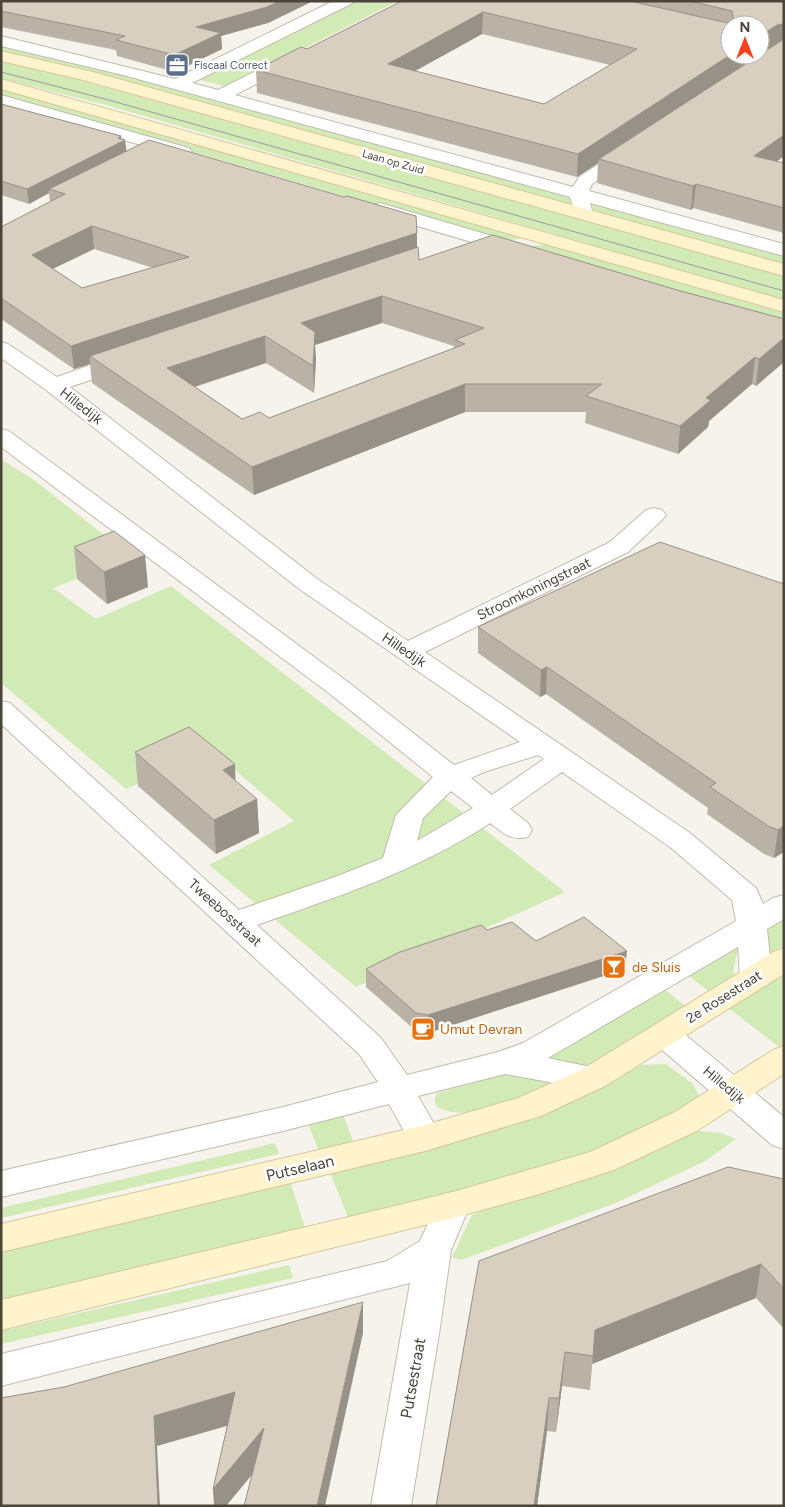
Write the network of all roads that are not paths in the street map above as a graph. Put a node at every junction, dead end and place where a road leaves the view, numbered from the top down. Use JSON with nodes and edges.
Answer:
{"nodes":[{"id":1,"x":346,"y":1,"type":"edge"},
{"id":2,"x":1,"y":41,"type":"edge"},
{"id":3,"x":306,"y":52,"type":"edge"},
{"id":4,"x":1,"y":56,"type":"edge"},
{"id":5,"x":1,"y":84,"type":"edge"},
{"id":6,"x":175,"y":85,"type":"junction"},
{"id":7,"x":218,"y":97,"type":"junction"},
{"id":8,"x":1,"y":100,"type":"edge"},
{"id":9,"x":642,"y":144,"type":"edge"},
{"id":10,"x":162,"y":146,"type":"junction"},
{"id":11,"x":136,"y":159,"type":"edge"},
{"id":12,"x":578,"y":194,"type":"junction"},
{"id":13,"x":584,"y":215,"type":"junction"},
{"id":14,"x":483,"y":239,"type":"junction"},
{"id":15,"x":551,"y":239,"type":"junction"},
{"id":16,"x":504,"y":246,"type":"junction"},
{"id":17,"x":784,"y":250,"type":"edge"},
{"id":18,"x":458,"y":251,"type":"edge"},
{"id":19,"x":588,"y":270,"type":"edge"},
{"id":20,"x":784,"y":270,"type":"edge"},
{"id":21,"x":784,"y":306,"type":"edge"},
{"id":22,"x":1,"y":348,"type":"edge"},
{"id":23,"x":142,"y":354,"type":"edge"},
{"id":24,"x":54,"y":385,"type":"junction"},
{"id":25,"x":1,"y":436,"type":"edge"},
{"id":26,"x":654,"y":515,"type":"dead end"},
{"id":27,"x":406,"y":652,"type":"junction"},
{"id":28,"x":1,"y":709,"type":"edge"},
{"id":29,"x":553,"y":752,"type":"junction"},
{"id":30,"x":451,"y":777,"type":"junction"},
{"id":31,"x":492,"y":809,"type":"junction"},
{"id":32,"x":518,"y":830,"type":"dead end"},
{"id":33,"x":396,"y":862,"type":"junction"},
{"id":34,"x":784,"y":906,"type":"edge"},
{"id":35,"x":235,"y":922,"type":"junction"},
{"id":36,"x":751,"y":926,"type":"junction"},
{"id":37,"x":784,"y":959,"type":"edge"},
{"id":38,"x":756,"y":977,"type":"junction"},
{"id":39,"x":664,"y":1034,"type":"junction"},
{"id":40,"x":784,"y":1058,"type":"edge"},
{"id":41,"x":505,"y":1062,"type":"junction"},
{"id":42,"x":593,"y":1078,"type":"junction"},
{"id":43,"x":400,"y":1090,"type":"junction"},
{"id":44,"x":733,"y":1092,"type":"junction"},
{"id":45,"x":784,"y":1136,"type":"edge"},
{"id":46,"x":425,"y":1138,"type":"junction"},
{"id":47,"x":1,"y":1184,"type":"edge"},
{"id":48,"x":452,"y":1205,"type":"junction"},
{"id":49,"x":1,"y":1238,"type":"edge"},
{"id":50,"x":433,"y":1250,"type":"junction"},
{"id":51,"x":1,"y":1315,"type":"edge"},
{"id":52,"x":1,"y":1370,"type":"edge"},
{"id":53,"x":391,"y":1506,"type":"edge"}],
"edges":[{"from":1,"to":6,"type":"street"},
{"from":2,"to":6,"type":"street","name":"Laan op Zuid"},
{"from":3,"to":7,"type":"street"},
{"from":4,"to":13,"type":"main road","name":"Laan op Zuid"},
{"from":5,"to":15,"type":"main road"},
{"from":6,"to":7,"type":"street","name":"Laan op Zuid"},
{"from":7,"to":12,"type":"street","name":"Laan op Zuid"},
{"from":8,"to":10,"type":"street"},
{"from":9,"to":12,"type":"street"},
{"from":10,"to":11,"type":"street"},
{"from":10,"to":14,"type":"street"},
{"from":12,"to":13,"type":"street"},
{"from":12,"to":17,"type":"street","name":"Laan op Zuid"},
{"from":13,"to":20,"type":"main road","name":"Laan op Zuid"},
{"from":14,"to":16,"type":"street"},
{"from":14,"to":18,"type":"street"},
{"from":15,"to":16,"type":"street"},
{"from":15,"to":21,"type":"main road"},
{"from":16,"to":19,"type":"street"},
{"from":22,"to":24,"type":"street","name":"Hilledijk"},
{"from":23,"to":24,"type":"street"},
{"from":24,"to":27,"type":"street","name":"Hilledijk"},
{"from":25,"to":30,"type":"street"},
{"from":26,"to":27,"type":"street","name":"Stroomkoningstraat"},
{"from":27,"to":29,"type":"street","name":"Hilledijk"},
{"from":28,"to":35,"type":"street","name":"Tweebosstraat"},
{"from":29,"to":30,"type":"street"},
{"from":29,"to":31,"type":"street"},
{"from":29,"to":36,"type":"street","name":"Hilledijk"},
{"from":30,"to":31,"type":"street"},
{"from":30,"to":33,"type":"street"},
{"from":31,"to":32,"type":"street"},
{"from":31,"to":33,"type":"street"},
{"from":33,"to":35,"type":"street"},
{"from":34,"to":36,"type":"street"},
{"from":35,"to":43,"type":"street","name":"Tweebosstraat"},
{"from":36,"to":38,"type":"street","name":"Hilledijk"},
{"from":36,"to":41,"type":"street"},
{"from":37,"to":38,"type":"main road","name":"2e Rosestraat"},
{"from":38,"to":39,"type":"main road","name":"2e Rosestraat"},
{"from":39,"to":42,"type":"main road","name":"Putselaan"},
{"from":39,"to":44,"type":"street","name":"Hilledijk"},
{"from":40,"to":44,"type":"main road"},
{"from":41,"to":42,"type":"street"},
{"from":41,"to":43,"type":"street"},
{"from":42,"to":46,"type":"main road","name":"Putselaan"},
{"from":43,"to":46,"type":"street","name":"Tweebosstraat"},
{"from":43,"to":47,"type":"street"},
{"from":44,"to":45,"type":"street","name":"Hilledijk"},
{"from":44,"to":48,"type":"main road"},
{"from":46,"to":49,"type":"main road","name":"Putselaan"},
{"from":48,"to":50,"type":"street"},
{"from":48,"to":51,"type":"main road"},
{"from":50,"to":52,"type":"street"},
{"from":50,"to":53,"type":"street","name":"Putsestraat"}]}
